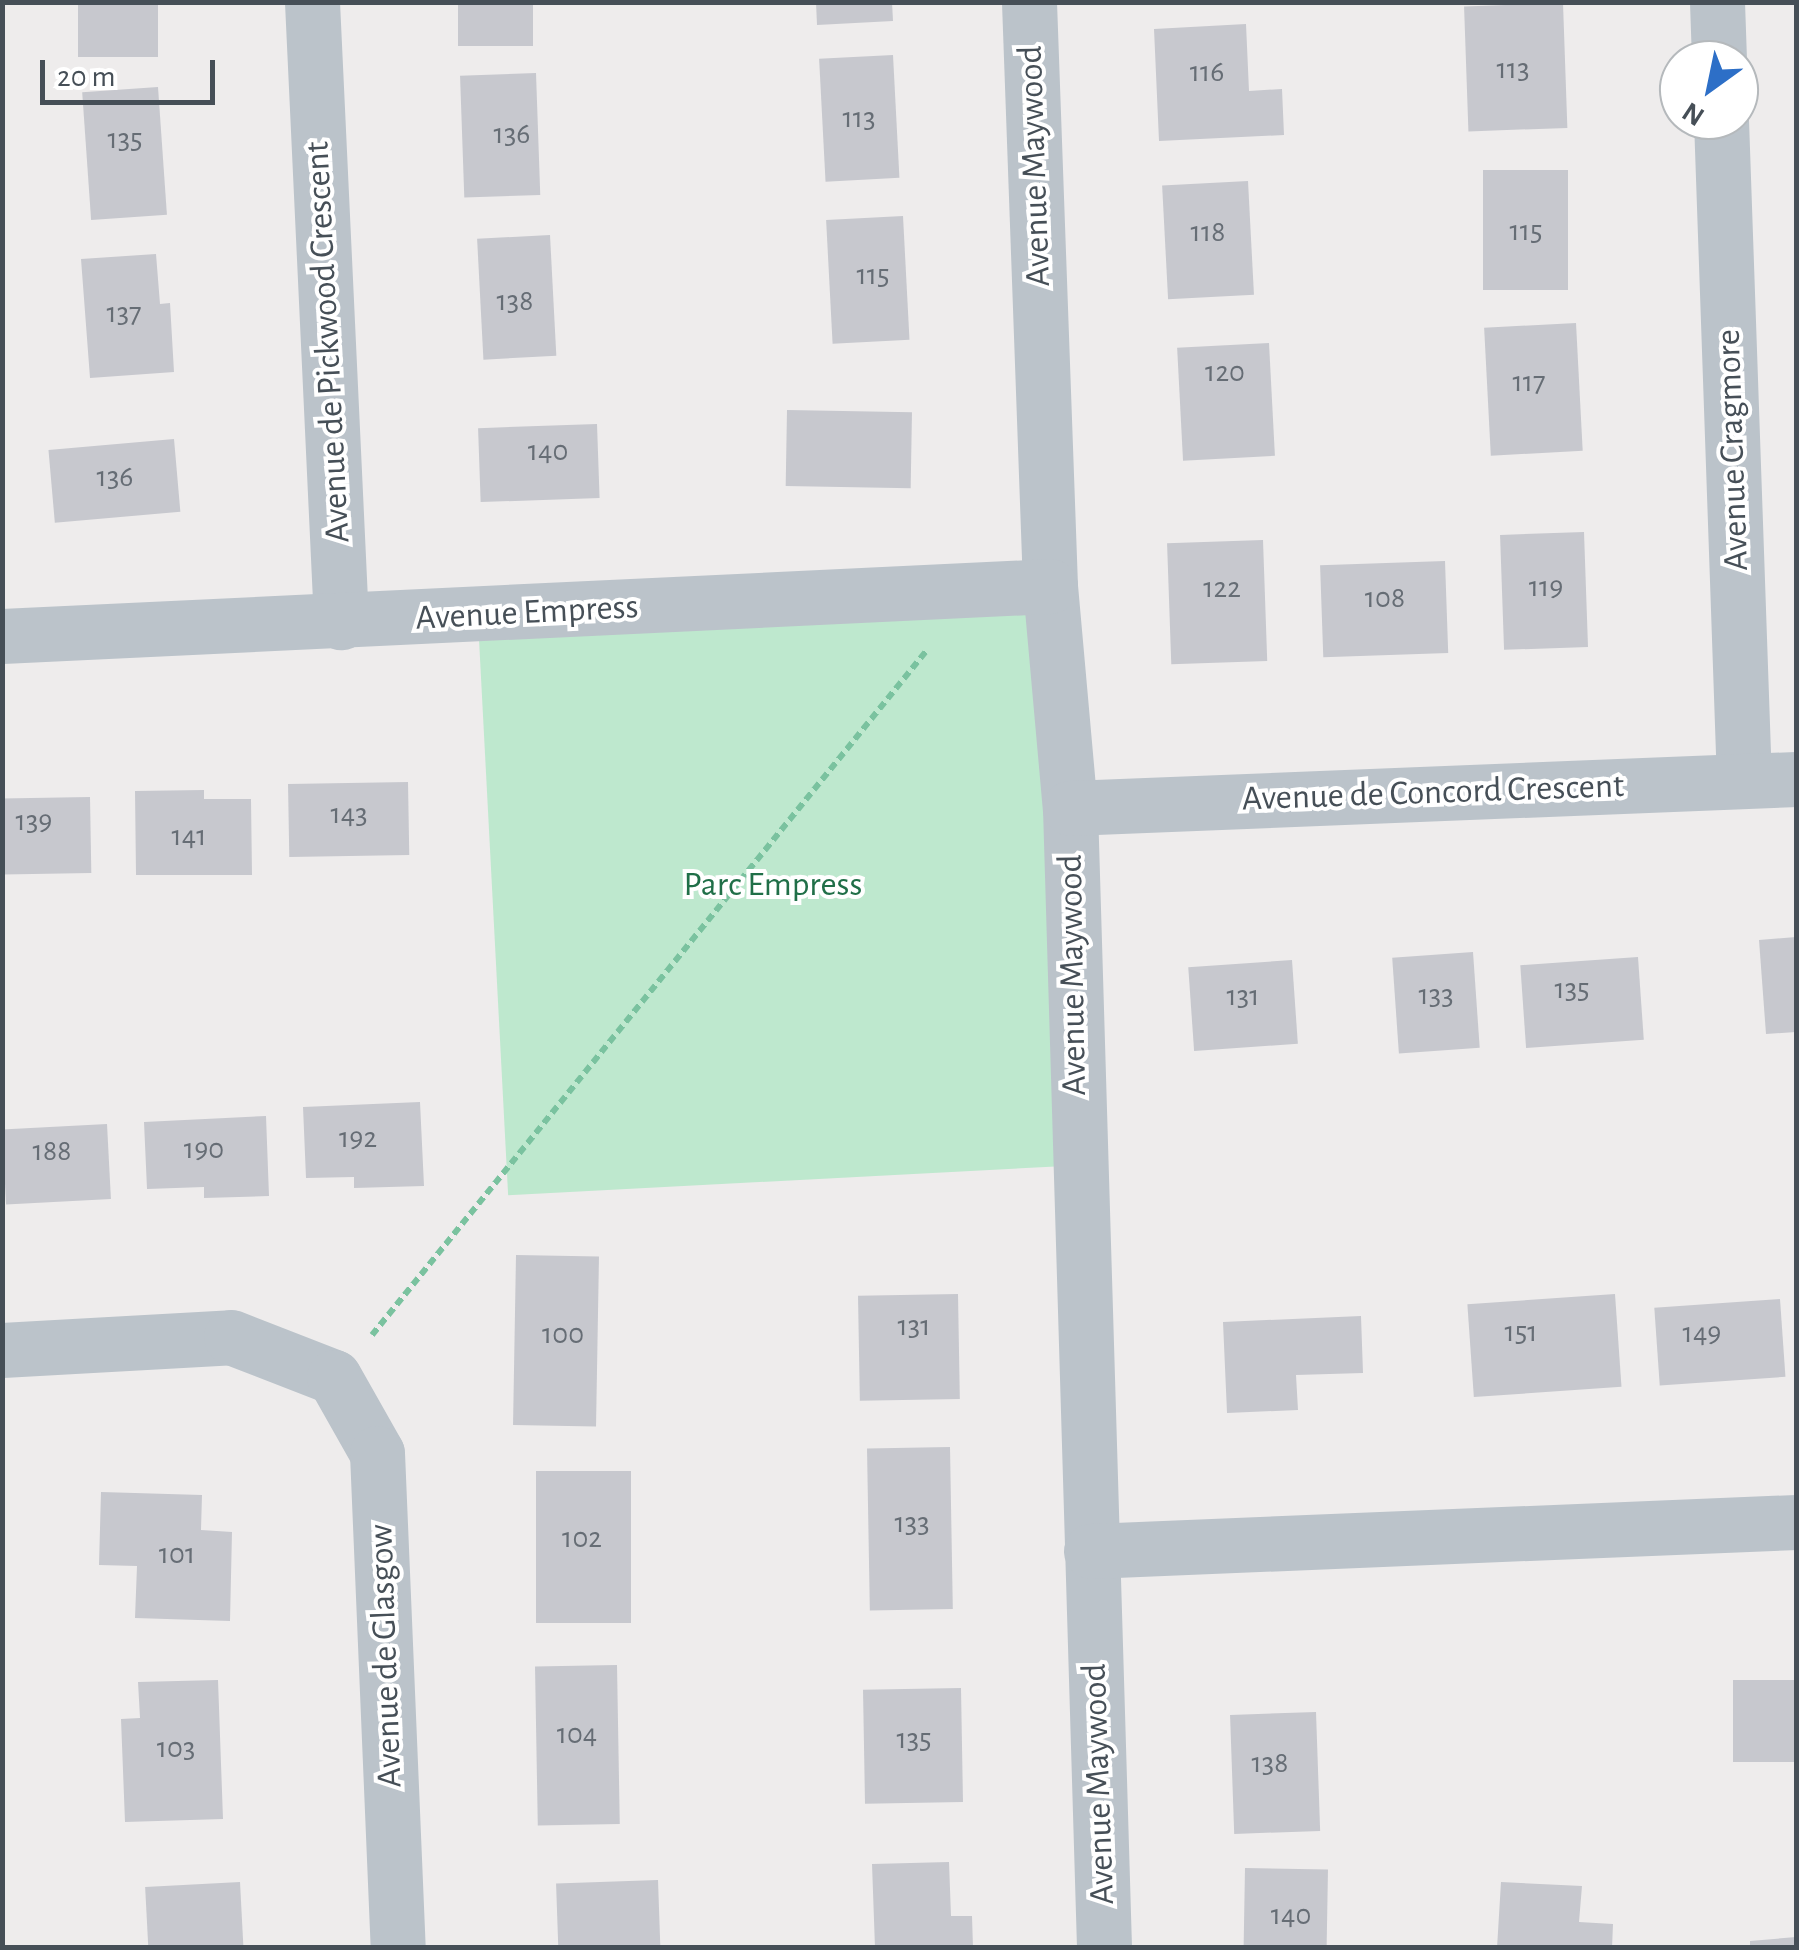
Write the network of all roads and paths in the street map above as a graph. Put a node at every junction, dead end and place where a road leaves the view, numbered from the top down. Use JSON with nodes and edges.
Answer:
{"nodes":[{"id":1,"x":312,"y":2,"type":"edge"},
{"id":2,"x":1029,"y":2,"type":"edge"},
{"id":3,"x":1717,"y":2,"type":"edge"},
{"id":4,"x":1718,"y":40,"type":"edge"},
{"id":5,"x":1722,"y":140,"type":"edge"},
{"id":6,"x":1050,"y":586,"type":"junction"},
{"id":7,"x":342,"y":622,"type":"junction"},
{"id":8,"x":2,"y":636,"type":"edge"},
{"id":9,"x":938,"y":637,"type":"dead end"},
{"id":10,"x":1770,"y":780,"type":"edge"},
{"id":11,"x":1070,"y":808,"type":"junction"},
{"id":12,"x":2,"y":1350,"type":"edge"},
{"id":13,"x":350,"y":1358,"type":"junction"},
{"id":14,"x":1796,"y":1522,"type":"edge"},
{"id":15,"x":1092,"y":1552,"type":"junction"},
{"id":16,"x":398,"y":1948,"type":"edge"},
{"id":17,"x":1104,"y":1948,"type":"edge"}],
"edges":[{"from":1,"to":7,"type":"street","name":"Avenue de Pickwood Crescent"},
{"from":2,"to":6,"type":"street","name":"Avenue Maywood"},
{"from":3,"to":4,"type":"street"},
{"from":5,"to":10,"type":"street","name":"Avenue Cragmore"},
{"from":6,"to":7,"type":"street","name":"Avenue Empress"},
{"from":6,"to":11,"type":"street","name":"Avenue Maywood"},
{"from":7,"to":8,"type":"street","name":"Avenue Empress"},
{"from":9,"to":13,"type":"path"},
{"from":10,"to":11,"type":"street","name":"Avenue de Concord Crescent"},
{"from":11,"to":15,"type":"street","name":"Avenue Maywood"},
{"from":12,"to":13,"type":"street"},
{"from":13,"to":16,"type":"street","name":"Avenue de Glasgow"},
{"from":14,"to":15,"type":"street"},
{"from":15,"to":17,"type":"street","name":"Avenue Maywood"}]}
